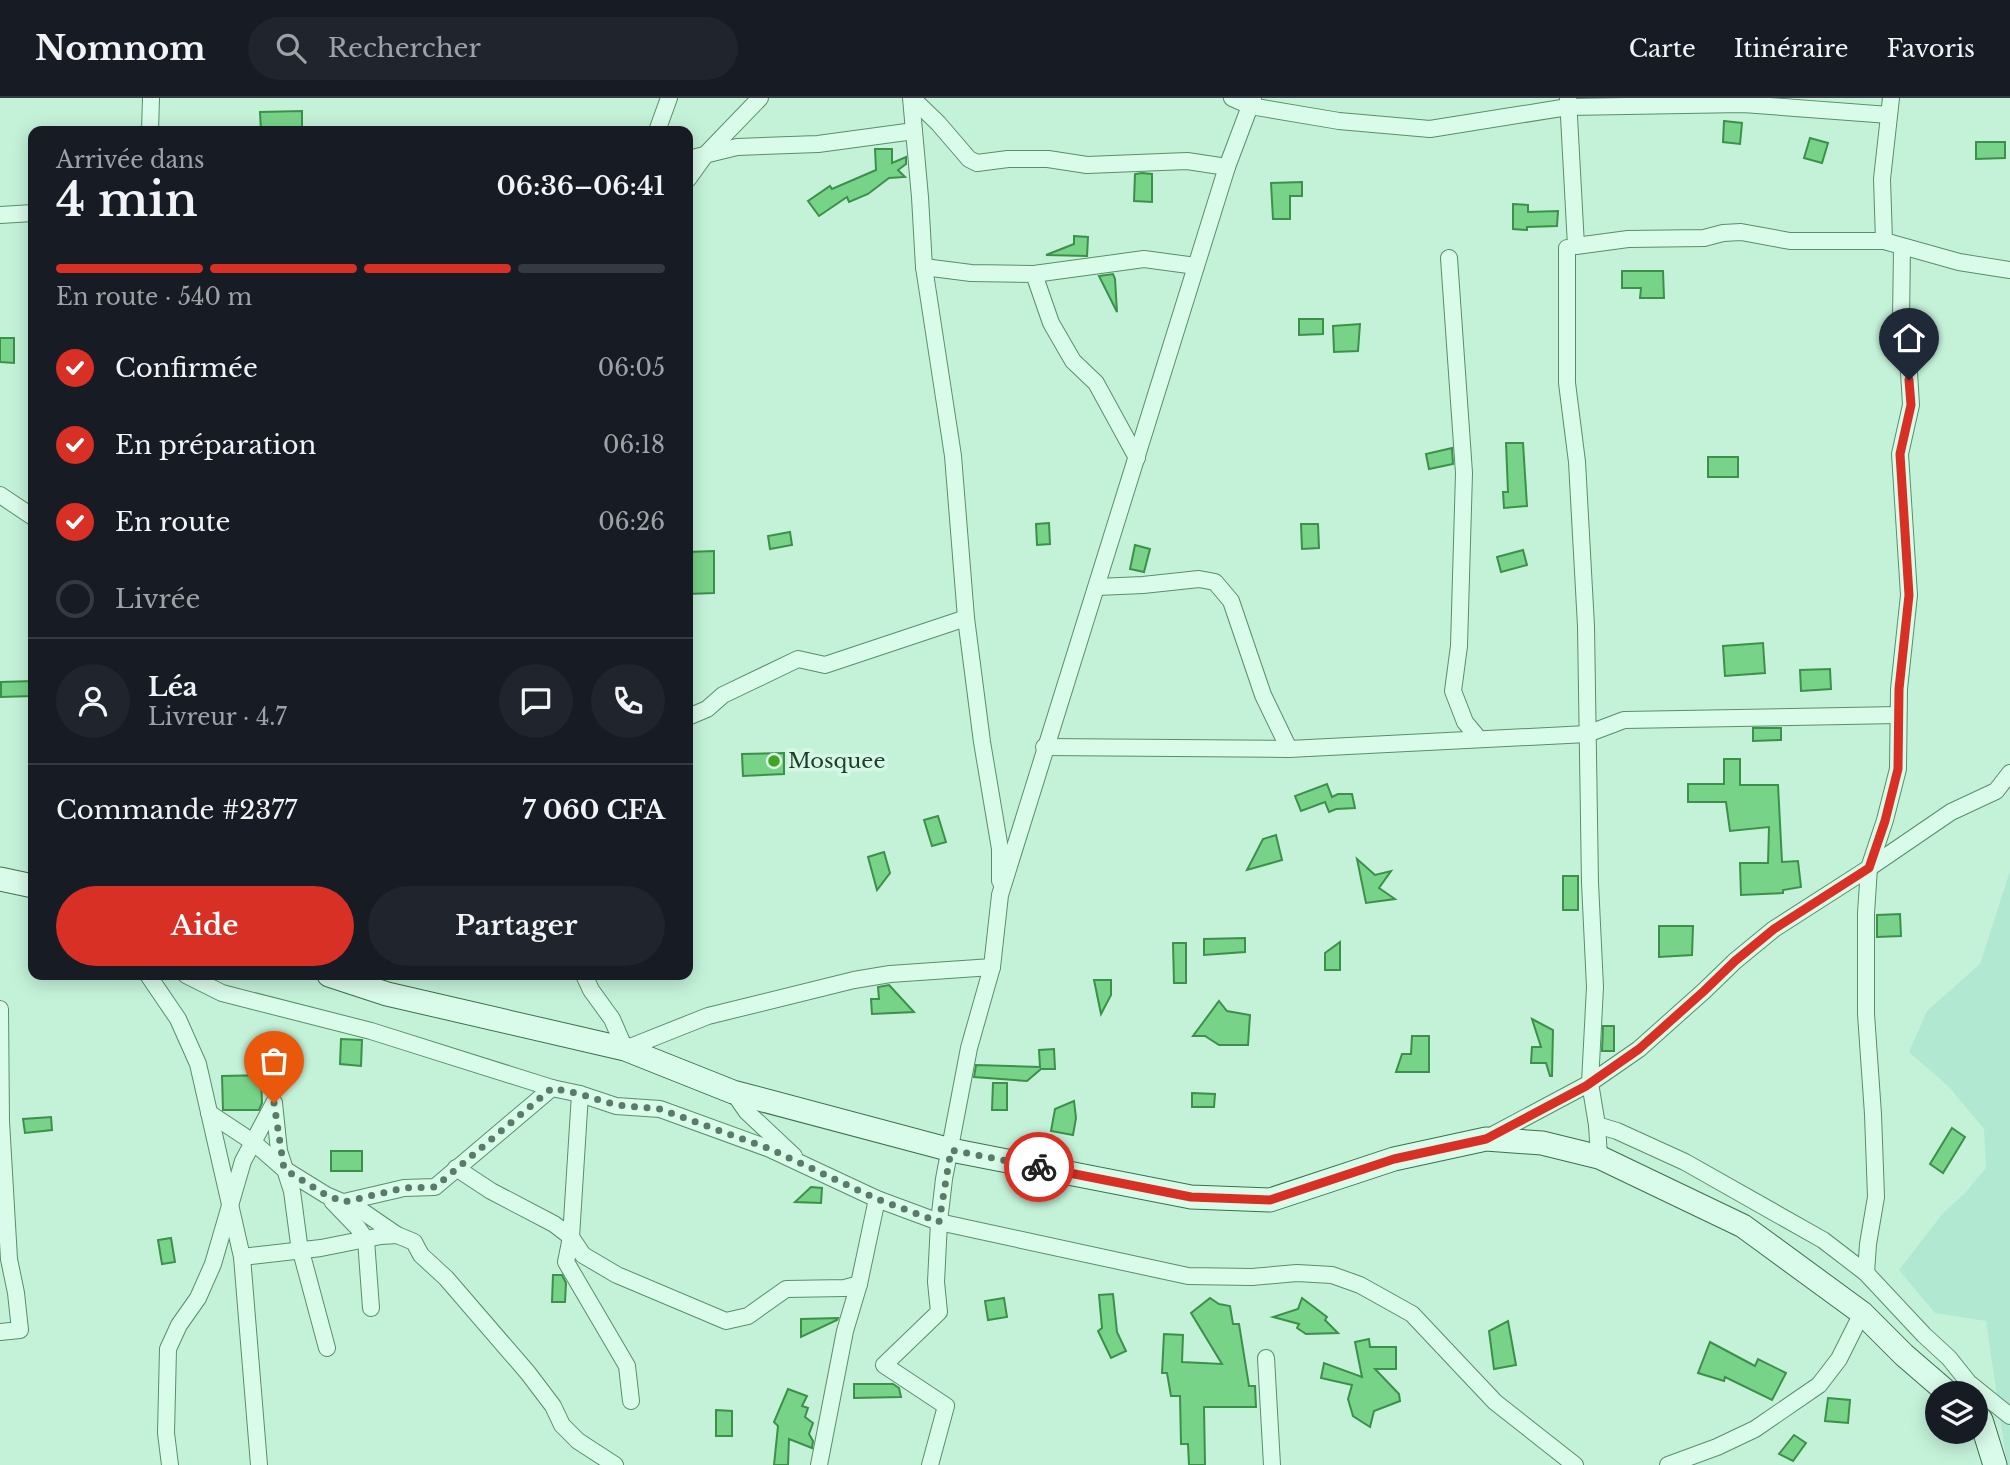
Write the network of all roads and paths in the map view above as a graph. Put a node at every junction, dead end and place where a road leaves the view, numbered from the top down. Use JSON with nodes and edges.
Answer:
{"nodes":[{"id":1,"x":151,"y":98,"type":"edge"},
{"id":2,"x":669,"y":98,"type":"edge"},
{"id":3,"x":760,"y":98,"type":"edge"},
{"id":4,"x":911,"y":98,"type":"edge"},
{"id":5,"x":1232,"y":98,"type":"edge"},
{"id":6,"x":1891,"y":98,"type":"edge"},
{"id":7,"x":1251,"y":102,"type":"edge"},
{"id":8,"x":1568,"y":103,"type":"edge"},
{"id":9,"x":1888,"y":116,"type":"junction"},
{"id":10,"x":150,"y":126,"type":"edge"},
{"id":11,"x":659,"y":126,"type":"edge"},
{"id":12,"x":914,"y":131,"type":"junction"},
{"id":13,"x":706,"y":154,"type":"junction"},
{"id":14,"x":693,"y":158,"type":"edge"},
{"id":15,"x":1227,"y":167,"type":"junction"},
{"id":16,"x":693,"y":172,"type":"edge"},
{"id":17,"x":28,"y":213,"type":"edge"},
{"id":18,"x":0,"y":215,"type":"edge"},
{"id":19,"x":1884,"y":241,"type":"junction"},
{"id":20,"x":1902,"y":247,"type":"junction"},
{"id":21,"x":1567,"y":248,"type":"dead end"},
{"id":22,"x":1449,"y":258,"type":"dead end"},
{"id":23,"x":1196,"y":266,"type":"junction"},
{"id":24,"x":924,"y":267,"type":"junction"},
{"id":25,"x":2010,"y":270,"type":"edge"},
{"id":26,"x":1034,"y":274,"type":"junction"},
{"id":27,"x":1137,"y":458,"type":"junction"},
{"id":28,"x":0,"y":495,"type":"edge"},
{"id":29,"x":28,"y":514,"type":"edge"},
{"id":30,"x":1097,"y":587,"type":"junction"},
{"id":31,"x":966,"y":618,"type":"junction"},
{"id":32,"x":693,"y":715,"type":"edge"},
{"id":33,"x":1898,"y":715,"type":"junction"},
{"id":34,"x":1587,"y":734,"type":"junction"},
{"id":35,"x":1479,"y":739,"type":"junction"},
{"id":36,"x":1044,"y":747,"type":"junction"},
{"id":37,"x":1289,"y":749,"type":"junction"},
{"id":38,"x":2010,"y":773,"type":"edge"},
{"id":39,"x":1869,"y":868,"type":"junction"},
{"id":40,"x":0,"y":880,"type":"edge"},
{"id":41,"x":28,"y":887,"type":"edge"},
{"id":42,"x":1000,"y":895,"type":"junction"},
{"id":43,"x":992,"y":967,"type":"junction"},
{"id":44,"x":151,"y":980,"type":"edge"},
{"id":45,"x":196,"y":980,"type":"edge"},
{"id":46,"x":345,"y":980,"type":"edge"},
{"id":47,"x":586,"y":980,"type":"edge"},
{"id":48,"x":0,"y":1009,"type":"edge"},
{"id":49,"x":625,"y":1049,"type":"junction"},
{"id":50,"x":1590,"y":1083,"type":"junction"},
{"id":51,"x":552,"y":1088,"type":"junction"},
{"id":52,"x":733,"y":1092,"type":"junction"},
{"id":53,"x":580,"y":1094,"type":"junction"},
{"id":54,"x":209,"y":1114,"type":"junction"},
{"id":55,"x":1597,"y":1125,"type":"junction"},
{"id":56,"x":1486,"y":1139,"type":"junction"},
{"id":57,"x":253,"y":1142,"type":"junction"},
{"id":58,"x":951,"y":1150,"type":"junction"},
{"id":59,"x":1599,"y":1157,"type":"junction"},
{"id":60,"x":806,"y":1167,"type":"junction"},
{"id":61,"x":456,"y":1168,"type":"junction"},
{"id":62,"x":284,"y":1169,"type":"junction"},
{"id":63,"x":326,"y":1195,"type":"junction"},
{"id":64,"x":877,"y":1199,"type":"junction"},
{"id":65,"x":344,"y":1202,"type":"junction"},
{"id":66,"x":229,"y":1208,"type":"junction"},
{"id":67,"x":939,"y":1222,"type":"junction"},
{"id":68,"x":397,"y":1235,"type":"junction"},
{"id":69,"x":571,"y":1237,"type":"junction"},
{"id":70,"x":366,"y":1240,"type":"junction"},
{"id":71,"x":301,"y":1251,"type":"junction"},
{"id":72,"x":242,"y":1257,"type":"junction"},
{"id":73,"x":1866,"y":1273,"type":"junction"},
{"id":74,"x":859,"y":1284,"type":"junction"},
{"id":75,"x":372,"y":1308,"type":"dead end"},
{"id":76,"x":1861,"y":1313,"type":"junction"},
{"id":77,"x":0,"y":1332,"type":"edge"},
{"id":78,"x":327,"y":1348,"type":"dead end"},
{"id":79,"x":1266,"y":1358,"type":"dead end"},
{"id":80,"x":1934,"y":1381,"type":"edge"},
{"id":81,"x":631,"y":1401,"type":"dead end"},
{"id":82,"x":2010,"y":1416,"type":"edge"},
{"id":83,"x":1987,"y":1444,"type":"edge"},
{"id":84,"x":170,"y":1465,"type":"edge"},
{"id":85,"x":259,"y":1465,"type":"edge"},
{"id":86,"x":615,"y":1465,"type":"edge"},
{"id":87,"x":819,"y":1465,"type":"edge"},
{"id":88,"x":930,"y":1465,"type":"edge"},
{"id":89,"x":1272,"y":1465,"type":"edge"},
{"id":90,"x":1575,"y":1465,"type":"edge"},
{"id":91,"x":1668,"y":1465,"type":"edge"},
{"id":92,"x":1994,"y":1465,"type":"edge"}],
"edges":[{"from":1,"to":10,"type":"street"},
{"from":2,"to":11,"type":"street"},
{"from":3,"to":13,"type":"street"},
{"from":4,"to":12,"type":"street"},
{"from":4,"to":15,"type":"street"},
{"from":5,"to":7,"type":"street"},
{"from":6,"to":9,"type":"street"},
{"from":7,"to":8,"type":"street"},
{"from":7,"to":15,"type":"street"},
{"from":8,"to":9,"type":"street"},
{"from":8,"to":19,"type":"street"},
{"from":9,"to":19,"type":"street"},
{"from":12,"to":13,"type":"street"},
{"from":12,"to":24,"type":"street"},
{"from":13,"to":14,"type":"street"},
{"from":13,"to":16,"type":"street"},
{"from":15,"to":23,"type":"street"},
{"from":17,"to":18,"type":"street"},
{"from":19,"to":20,"type":"street"},
{"from":20,"to":25,"type":"street"},
{"from":20,"to":33,"type":"street"},
{"from":21,"to":34,"type":"street"},
{"from":22,"to":35,"type":"street"},
{"from":23,"to":26,"type":"street"},
{"from":23,"to":27,"type":"street"},
{"from":24,"to":26,"type":"street"},
{"from":24,"to":31,"type":"street"},
{"from":26,"to":27,"type":"street"},
{"from":27,"to":30,"type":"street"},
{"from":28,"to":29,"type":"street"},
{"from":30,"to":36,"type":"street"},
{"from":30,"to":37,"type":"street"},
{"from":31,"to":32,"type":"street"},
{"from":31,"to":42,"type":"street"},
{"from":33,"to":34,"type":"street"},
{"from":33,"to":39,"type":"street"},
{"from":34,"to":35,"type":"street"},
{"from":34,"to":50,"type":"street"},
{"from":35,"to":37,"type":"street"},
{"from":36,"to":37,"type":"street"},
{"from":36,"to":42,"type":"street"},
{"from":38,"to":39,"type":"street"},
{"from":39,"to":50,"type":"street"},
{"from":39,"to":73,"type":"street"},
{"from":40,"to":41,"type":"main road"},
{"from":42,"to":43,"type":"street"},
{"from":43,"to":49,"type":"street"},
{"from":43,"to":58,"type":"street"},
{"from":44,"to":54,"type":"street"},
{"from":45,"to":51,"type":"street"},
{"from":46,"to":49,"type":"main road"},
{"from":47,"to":49,"type":"street"},
{"from":48,"to":77,"type":"street"},
{"from":49,"to":52,"type":"main road"},
{"from":50,"to":55,"type":"street"},
{"from":50,"to":56,"type":"street"},
{"from":51,"to":53,"type":"street"},
{"from":51,"to":61,"type":"street"},
{"from":52,"to":58,"type":"main road"},
{"from":52,"to":60,"type":"street"},
{"from":53,"to":60,"type":"street"},
{"from":53,"to":69,"type":"street"},
{"from":54,"to":57,"type":"street"},
{"from":54,"to":66,"type":"street"},
{"from":55,"to":59,"type":"street"},
{"from":55,"to":73,"type":"street"},
{"from":56,"to":58,"type":"main road"},
{"from":56,"to":59,"type":"main road"},
{"from":57,"to":62,"type":"street"},
{"from":57,"to":62,"type":"street"},
{"from":57,"to":66,"type":"street"},
{"from":58,"to":67,"type":"street"},
{"from":59,"to":76,"type":"main road"},
{"from":60,"to":64,"type":"street"},
{"from":61,"to":65,"type":"street"},
{"from":61,"to":69,"type":"street"},
{"from":62,"to":63,"type":"street"},
{"from":62,"to":71,"type":"street"},
{"from":63,"to":65,"type":"street"},
{"from":63,"to":70,"type":"street"},
{"from":64,"to":67,"type":"street"},
{"from":64,"to":74,"type":"street"},
{"from":65,"to":68,"type":"street"},
{"from":66,"to":72,"type":"street"},
{"from":66,"to":84,"type":"street"},
{"from":67,"to":88,"type":"street"},
{"from":67,"to":90,"type":"street"},
{"from":68,"to":70,"type":"street"},
{"from":68,"to":86,"type":"street"},
{"from":69,"to":74,"type":"street"},
{"from":69,"to":81,"type":"street"},
{"from":70,"to":71,"type":"street"},
{"from":70,"to":75,"type":"street"},
{"from":71,"to":72,"type":"street"},
{"from":71,"to":78,"type":"street"},
{"from":72,"to":85,"type":"street"},
{"from":73,"to":82,"type":"street"},
{"from":74,"to":87,"type":"street"},
{"from":76,"to":80,"type":"main road"},
{"from":76,"to":91,"type":"street"},
{"from":79,"to":89,"type":"street"},
{"from":83,"to":92,"type":"main road"}]}
